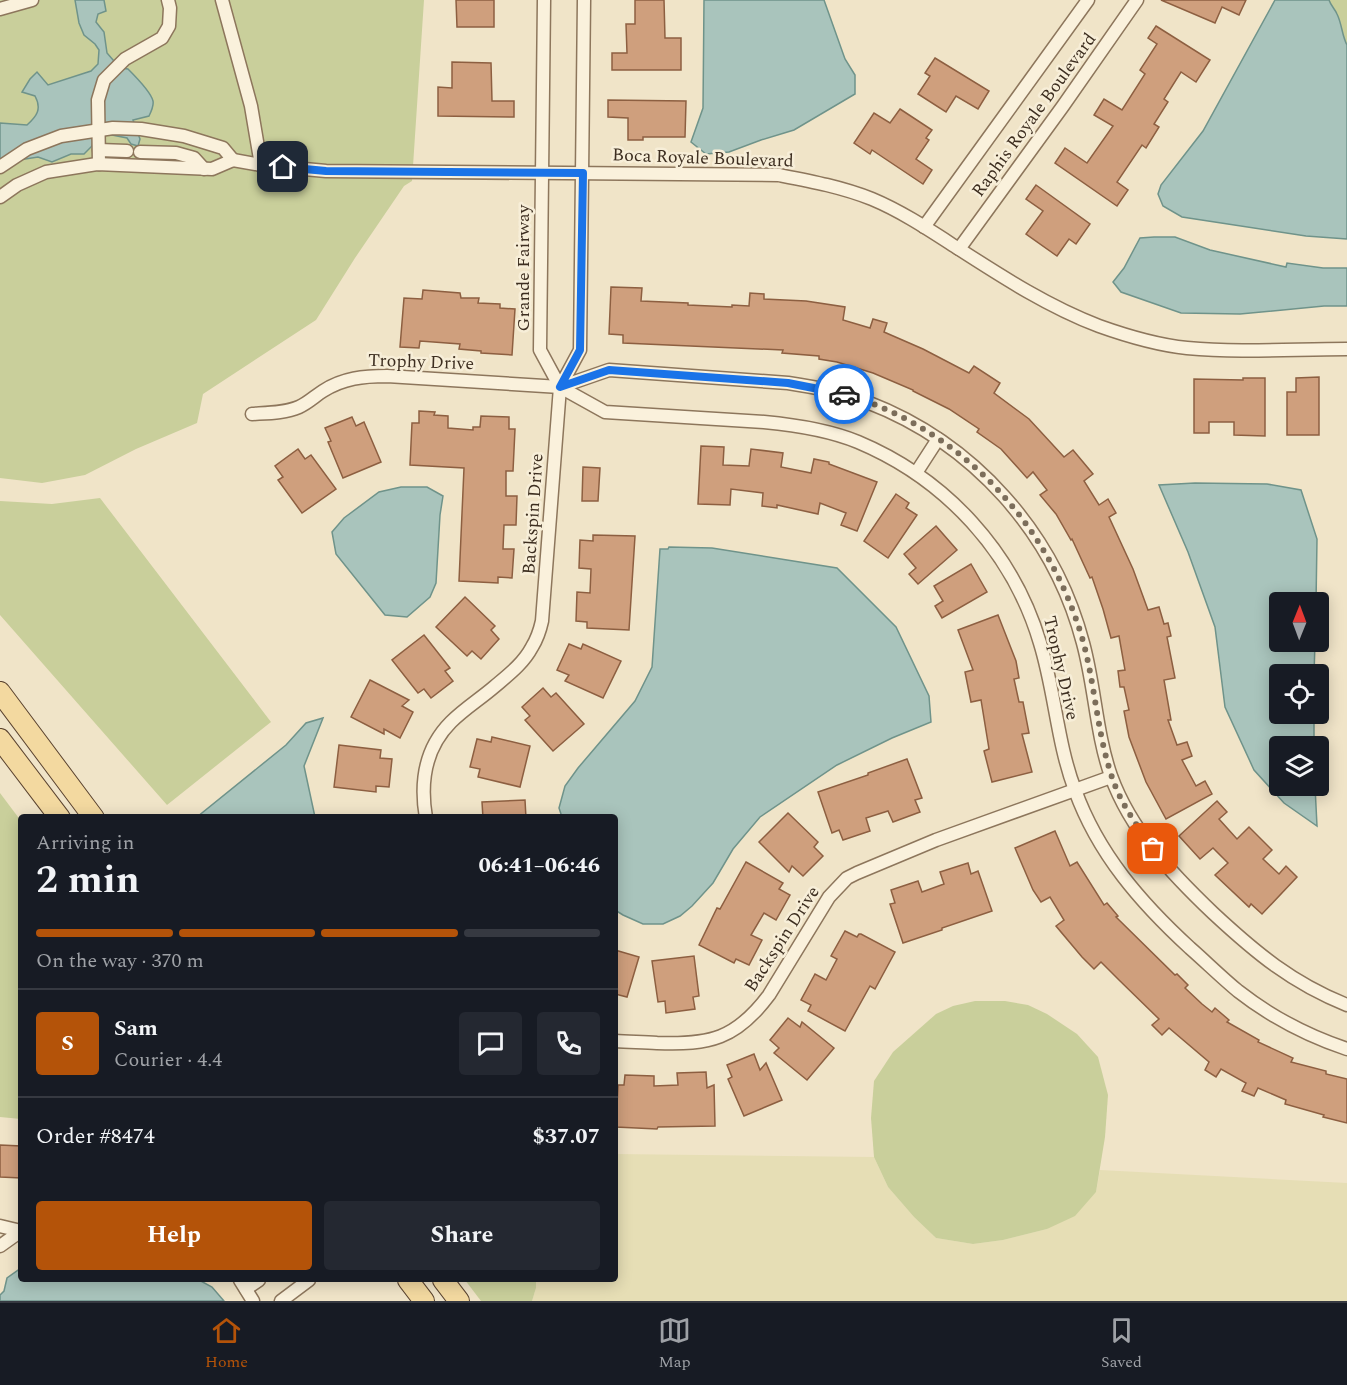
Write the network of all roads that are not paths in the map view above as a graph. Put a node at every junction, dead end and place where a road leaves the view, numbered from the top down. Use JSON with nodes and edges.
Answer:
{"nodes":[{"id":1,"x":32,"y":0,"type":"edge"},
{"id":2,"x":168,"y":0,"type":"edge"},
{"id":3,"x":222,"y":0,"type":"edge"},
{"id":4,"x":544,"y":0,"type":"edge"},
{"id":5,"x":584,"y":0,"type":"edge"},
{"id":6,"x":1088,"y":0,"type":"edge"},
{"id":7,"x":1137,"y":0,"type":"edge"},
{"id":8,"x":0,"y":9,"type":"edge"},
{"id":9,"x":98,"y":130,"type":"junction"},
{"id":10,"x":176,"y":135,"type":"junction"},
{"id":11,"x":99,"y":150,"type":"junction"},
{"id":12,"x":127,"y":151,"type":"dead end"},
{"id":13,"x":140,"y":152,"type":"dead end"},
{"id":14,"x":176,"y":153,"type":"junction"},
{"id":15,"x":233,"y":160,"type":"junction"},
{"id":16,"x":99,"y":164,"type":"junction"},
{"id":17,"x":261,"y":165,"type":"junction"},
{"id":18,"x":0,"y":167,"type":"edge"},
{"id":19,"x":204,"y":169,"type":"junction"},
{"id":20,"x":542,"y":172,"type":"junction"},
{"id":21,"x":583,"y":173,"type":"junction"},
{"id":22,"x":0,"y":197,"type":"edge"},
{"id":23,"x":924,"y":227,"type":"junction"},
{"id":24,"x":959,"y":249,"type":"junction"},
{"id":25,"x":1347,"y":349,"type":"edge"},
{"id":26,"x":560,"y":387,"type":"junction"},
{"id":27,"x":252,"y":414,"type":"dead end"},
{"id":28,"x":938,"y":439,"type":"junction"},
{"id":29,"x":916,"y":473,"type":"junction"},
{"id":30,"x":0,"y":692,"type":"edge"},
{"id":31,"x":0,"y":739,"type":"edge"},
{"id":32,"x":1111,"y":777,"type":"junction"},
{"id":33,"x":1074,"y":790,"type":"junction"},
{"id":34,"x":57,"y":814,"type":"edge"},
{"id":35,"x":91,"y":814,"type":"edge"},
{"id":36,"x":426,"y":814,"type":"edge"},
{"id":37,"x":1347,"y":1005,"type":"edge"},
{"id":38,"x":618,"y":1041,"type":"edge"},
{"id":39,"x":1347,"y":1049,"type":"edge"},
{"id":40,"x":0,"y":1226,"type":"edge"},
{"id":41,"x":18,"y":1230,"type":"edge"},
{"id":42,"x":18,"y":1233,"type":"edge"},
{"id":43,"x":0,"y":1246,"type":"edge"},
{"id":44,"x":306,"y":1282,"type":"edge"},
{"id":45,"x":410,"y":1282,"type":"edge"},
{"id":46,"x":445,"y":1282,"type":"edge"},
{"id":47,"x":243,"y":1284,"type":"edge"},
{"id":48,"x":253,"y":1301,"type":"edge"},
{"id":49,"x":281,"y":1301,"type":"edge"},
{"id":50,"x":424,"y":1301,"type":"edge"},
{"id":51,"x":459,"y":1301,"type":"edge"}],
"edges":[{"from":1,"to":8,"type":"street"},
{"from":2,"to":9,"type":"street"},
{"from":3,"to":17,"type":"street"},
{"from":4,"to":20,"type":"street","name":"Grande Fairway"},
{"from":5,"to":21,"type":"street"},
{"from":6,"to":23,"type":"street","name":"Raphis Royale Boulevard"},
{"from":7,"to":24,"type":"street","name":"Raphis Royale Boulevard"},
{"from":9,"to":10,"type":"street"},
{"from":9,"to":11,"type":"street"},
{"from":9,"to":18,"type":"street"},
{"from":10,"to":14,"type":"street"},
{"from":10,"to":15,"type":"street"},
{"from":11,"to":12,"type":"street"},
{"from":11,"to":16,"type":"street"},
{"from":13,"to":14,"type":"street"},
{"from":14,"to":19,"type":"street"},
{"from":15,"to":17,"type":"street","name":"Boca Royale Boulevard"},
{"from":15,"to":19,"type":"street"},
{"from":16,"to":19,"type":"street"},
{"from":16,"to":22,"type":"street"},
{"from":17,"to":20,"type":"street","name":"Boca Royale Boulevard"},
{"from":20,"to":21,"type":"street","name":"Boca Royale Boulevard"},
{"from":20,"to":26,"type":"street","name":"Grande Fairway"},
{"from":21,"to":23,"type":"street","name":"Boca Royale Boulevard"},
{"from":21,"to":26,"type":"street","name":"Backspin Drive"},
{"from":23,"to":24,"type":"street","name":"Boca Royale Boulevard"},
{"from":24,"to":25,"type":"street","name":"Boca Royale Boulevard"},
{"from":26,"to":27,"type":"street","name":"Trophy Drive"},
{"from":26,"to":28,"type":"street","name":"Trophy Drive"},
{"from":26,"to":29,"type":"street","name":"Trophy Drive"},
{"from":26,"to":36,"type":"street","name":"Backspin Drive"},
{"from":28,"to":29,"type":"street"},
{"from":28,"to":32,"type":"street","name":"Trophy Drive"},
{"from":29,"to":33,"type":"street","name":"Trophy Drive"},
{"from":30,"to":35,"type":"main road"},
{"from":31,"to":34,"type":"main road"},
{"from":32,"to":33,"type":"street","name":"Backspin Drive"},
{"from":32,"to":37,"type":"street","name":"Trophy Drive"},
{"from":33,"to":38,"type":"street","name":"Backspin Drive"},
{"from":33,"to":39,"type":"street","name":"Trophy Drive"},
{"from":40,"to":41,"type":"street"},
{"from":42,"to":43,"type":"street"},
{"from":44,"to":49,"type":"street"},
{"from":45,"to":50,"type":"main road"},
{"from":46,"to":51,"type":"main road"},
{"from":47,"to":48,"type":"street"}]}
